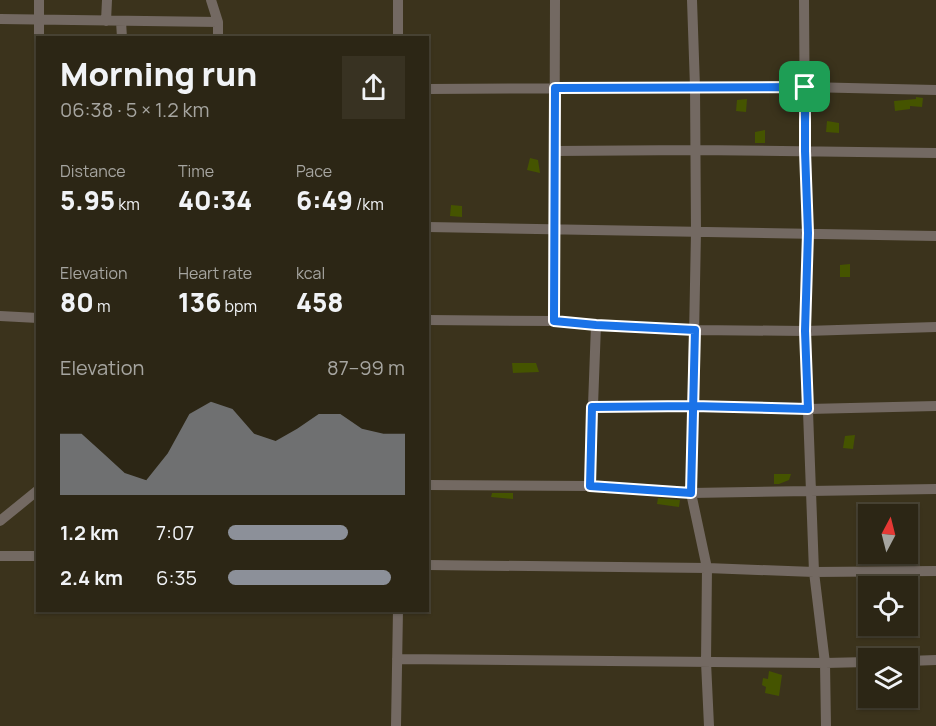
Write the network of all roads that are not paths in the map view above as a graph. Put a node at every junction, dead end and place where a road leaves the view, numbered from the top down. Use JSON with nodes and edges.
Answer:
{"nodes":[{"id":1,"x":39,"y":0,"type":"edge"},
{"id":2,"x":107,"y":0,"type":"edge"},
{"id":3,"x":211,"y":0,"type":"edge"},
{"id":4,"x":223,"y":0,"type":"edge"},
{"id":5,"x":398,"y":0,"type":"edge"},
{"id":6,"x":555,"y":0,"type":"edge"},
{"id":7,"x":692,"y":0,"type":"edge"},
{"id":8,"x":804,"y":0,"type":"edge"},
{"id":9,"x":0,"y":19,"type":"edge"},
{"id":10,"x":38,"y":20,"type":"junction"},
{"id":11,"x":106,"y":21,"type":"junction"},
{"id":12,"x":121,"y":21,"type":"junction"},
{"id":13,"x":218,"y":22,"type":"junction"},
{"id":14,"x":39,"y":36,"type":"edge"},
{"id":15,"x":122,"y":36,"type":"edge"},
{"id":16,"x":218,"y":36,"type":"edge"},
{"id":17,"x":398,"y":36,"type":"edge"},
{"id":18,"x":695,"y":87,"type":"junction"},
{"id":19,"x":805,"y":87,"type":"junction"},
{"id":20,"x":555,"y":88,"type":"junction"},
{"id":21,"x":429,"y":89,"type":"edge"},
{"id":22,"x":936,"y":90,"type":"edge"},
{"id":23,"x":695,"y":150,"type":"junction"},
{"id":24,"x":555,"y":151,"type":"junction"},
{"id":25,"x":805,"y":151,"type":"junction"},
{"id":26,"x":936,"y":153,"type":"edge"},
{"id":27,"x":429,"y":228,"type":"edge"},
{"id":28,"x":554,"y":230,"type":"junction"},
{"id":29,"x":696,"y":232,"type":"junction"},
{"id":30,"x":808,"y":233,"type":"junction"},
{"id":31,"x":936,"y":236,"type":"edge"},
{"id":32,"x":0,"y":316,"type":"edge"},
{"id":33,"x":36,"y":318,"type":"edge"},
{"id":34,"x":429,"y":320,"type":"edge"},
{"id":35,"x":554,"y":321,"type":"junction"},
{"id":36,"x":596,"y":325,"type":"junction"},
{"id":37,"x":936,"y":327,"type":"edge"},
{"id":38,"x":695,"y":330,"type":"junction"},
{"id":39,"x":805,"y":331,"type":"junction"},
{"id":40,"x":693,"y":406,"type":"junction"},
{"id":41,"x":936,"y":406,"type":"edge"},
{"id":42,"x":592,"y":407,"type":"junction"},
{"id":43,"x":808,"y":409,"type":"junction"},
{"id":44,"x":429,"y":485,"type":"edge"},
{"id":45,"x":590,"y":486,"type":"junction"},
{"id":46,"x":936,"y":489,"type":"edge"},
{"id":47,"x":36,"y":492,"type":"edge"},
{"id":48,"x":811,"y":492,"type":"junction"},
{"id":49,"x":691,"y":493,"type":"junction"},
{"id":50,"x":0,"y":521,"type":"edge"},
{"id":51,"x":0,"y":556,"type":"edge"},
{"id":52,"x":36,"y":556,"type":"edge"},
{"id":53,"x":429,"y":565,"type":"edge"},
{"id":54,"x":707,"y":568,"type":"junction"},
{"id":55,"x":936,"y":571,"type":"edge"},
{"id":56,"x":814,"y":572,"type":"junction"},
{"id":57,"x":398,"y":612,"type":"edge"},
{"id":58,"x":397,"y":659,"type":"junction"},
{"id":59,"x":936,"y":660,"type":"edge"},
{"id":60,"x":918,"y":661,"type":"edge"},
{"id":61,"x":706,"y":662,"type":"junction"},
{"id":62,"x":858,"y":662,"type":"edge"},
{"id":63,"x":825,"y":663,"type":"junction"},
{"id":64,"x":396,"y":726,"type":"edge"},
{"id":65,"x":709,"y":726,"type":"edge"},
{"id":66,"x":826,"y":726,"type":"edge"}],
"edges":[{"from":1,"to":10,"type":"street"},
{"from":2,"to":11,"type":"street"},
{"from":3,"to":4,"type":"street"},
{"from":3,"to":13,"type":"street"},
{"from":5,"to":17,"type":"street"},
{"from":6,"to":20,"type":"street"},
{"from":7,"to":18,"type":"street"},
{"from":8,"to":19,"type":"street"},
{"from":9,"to":10,"type":"street"},
{"from":10,"to":11,"type":"street"},
{"from":10,"to":14,"type":"street"},
{"from":11,"to":12,"type":"street"},
{"from":12,"to":13,"type":"street"},
{"from":12,"to":15,"type":"street"},
{"from":13,"to":16,"type":"street"},
{"from":18,"to":19,"type":"street"},
{"from":18,"to":20,"type":"street"},
{"from":18,"to":23,"type":"street"},
{"from":19,"to":22,"type":"street"},
{"from":19,"to":25,"type":"street"},
{"from":20,"to":21,"type":"street"},
{"from":20,"to":24,"type":"street"},
{"from":23,"to":24,"type":"street"},
{"from":23,"to":25,"type":"street"},
{"from":23,"to":29,"type":"street"},
{"from":24,"to":28,"type":"street"},
{"from":25,"to":26,"type":"street"},
{"from":25,"to":30,"type":"street"},
{"from":27,"to":28,"type":"street"},
{"from":28,"to":29,"type":"street"},
{"from":28,"to":35,"type":"street"},
{"from":29,"to":30,"type":"street"},
{"from":29,"to":38,"type":"street"},
{"from":30,"to":31,"type":"street"},
{"from":30,"to":39,"type":"street"},
{"from":32,"to":33,"type":"street"},
{"from":34,"to":35,"type":"street"},
{"from":35,"to":36,"type":"street"},
{"from":36,"to":38,"type":"street"},
{"from":36,"to":42,"type":"street"},
{"from":37,"to":39,"type":"street"},
{"from":38,"to":39,"type":"street"},
{"from":38,"to":40,"type":"street"},
{"from":39,"to":43,"type":"street"},
{"from":40,"to":42,"type":"street"},
{"from":40,"to":43,"type":"street"},
{"from":40,"to":49,"type":"street"},
{"from":41,"to":43,"type":"street"},
{"from":42,"to":45,"type":"street"},
{"from":43,"to":48,"type":"street"},
{"from":44,"to":45,"type":"street"},
{"from":45,"to":49,"type":"street"},
{"from":46,"to":48,"type":"street"},
{"from":47,"to":50,"type":"street"},
{"from":48,"to":49,"type":"street"},
{"from":48,"to":56,"type":"street"},
{"from":49,"to":54,"type":"street"},
{"from":51,"to":52,"type":"street"},
{"from":53,"to":54,"type":"street"},
{"from":54,"to":56,"type":"street"},
{"from":54,"to":61,"type":"street"},
{"from":55,"to":56,"type":"street"},
{"from":56,"to":63,"type":"street"},
{"from":57,"to":58,"type":"street"},
{"from":58,"to":61,"type":"street"},
{"from":58,"to":64,"type":"street"},
{"from":59,"to":60,"type":"street"},
{"from":61,"to":63,"type":"street"},
{"from":61,"to":65,"type":"street"},
{"from":62,"to":63,"type":"street"},
{"from":63,"to":66,"type":"street"}]}
